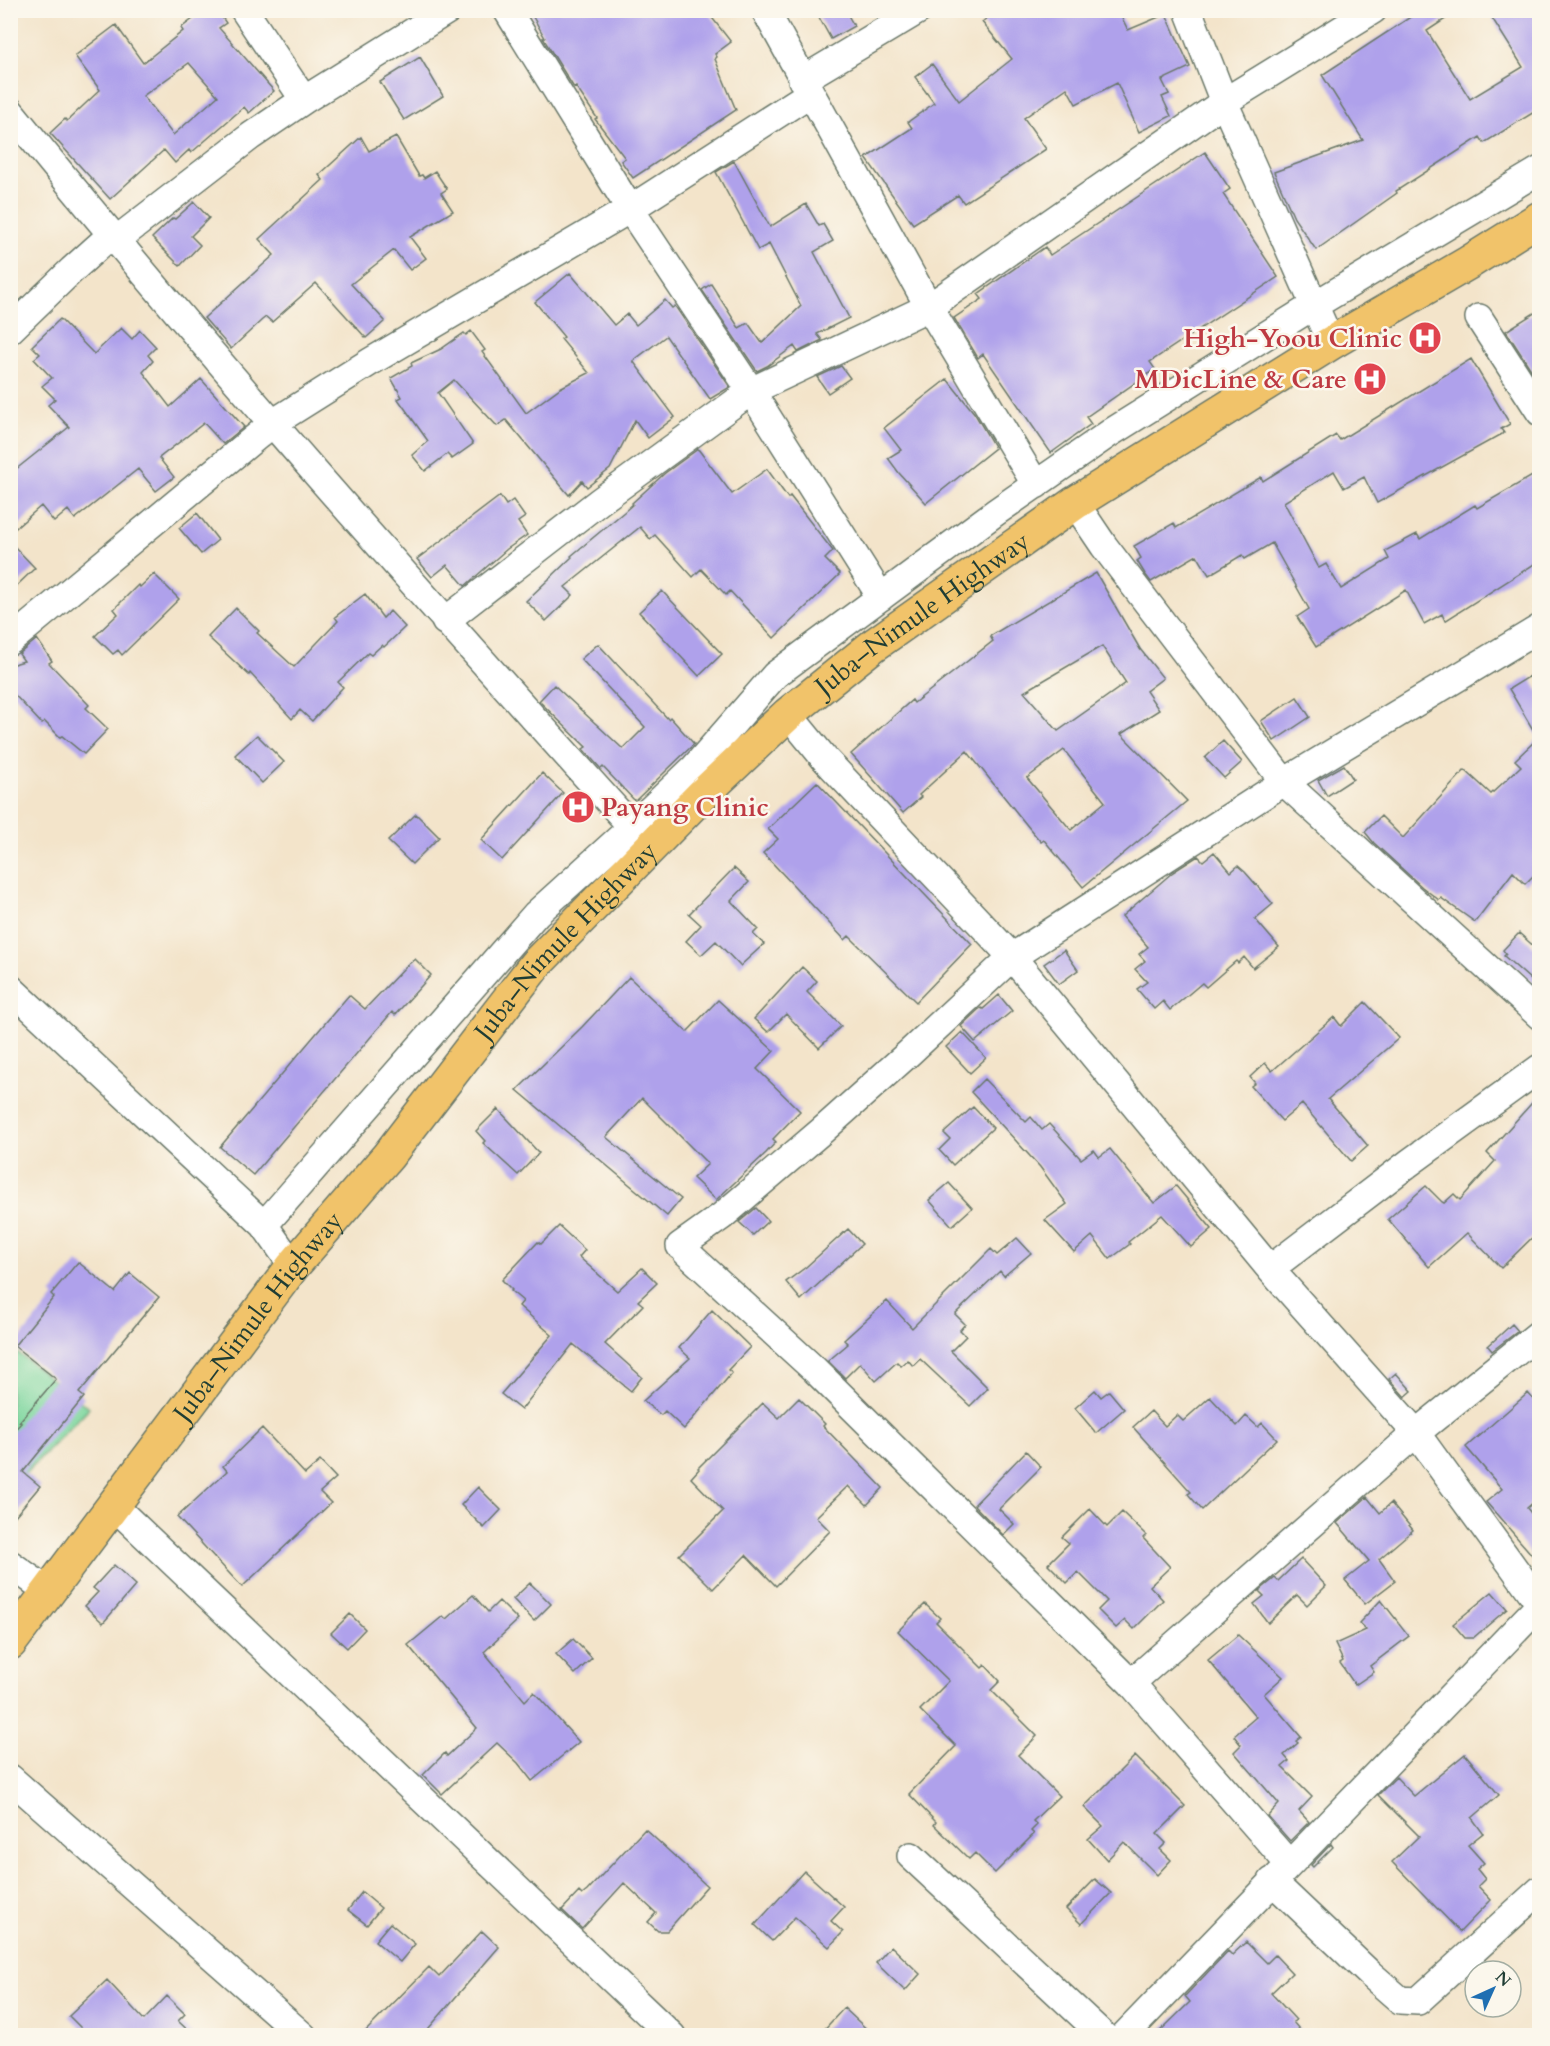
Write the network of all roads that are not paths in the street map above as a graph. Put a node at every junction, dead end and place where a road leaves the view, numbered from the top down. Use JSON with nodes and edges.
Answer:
{"nodes":[{"id":1,"x":244,"y":10,"type":"edge"},
{"id":2,"x":448,"y":10,"type":"edge"},
{"id":3,"x":507,"y":10,"type":"edge"},
{"id":4,"x":765,"y":10,"type":"edge"},
{"id":5,"x":919,"y":10,"type":"edge"},
{"id":6,"x":1188,"y":10,"type":"edge"},
{"id":7,"x":1373,"y":10,"type":"edge"},
{"id":8,"x":806,"y":87,"type":"junction"},
{"id":9,"x":304,"y":100,"type":"junction"},
{"id":10,"x":1224,"y":102,"type":"junction"},
{"id":11,"x":10,"y":111,"type":"edge"},
{"id":12,"x":1539,"y":170,"type":"edge"},
{"id":13,"x":630,"y":209,"type":"junction"},
{"id":14,"x":1539,"y":218,"type":"edge"},
{"id":15,"x":113,"y":238,"type":"junction"},
{"id":16,"x":1313,"y":306,"type":"junction"},
{"id":17,"x":929,"y":307,"type":"junction"},
{"id":18,"x":1479,"y":318,"type":"dead end"},
{"id":19,"x":10,"y":330,"type":"edge"},
{"id":20,"x":1331,"y":344,"type":"junction"},
{"id":21,"x":751,"y":391,"type":"junction"},
{"id":22,"x":1539,"y":412,"type":"edge"},
{"id":23,"x":273,"y":423,"type":"junction"},
{"id":24,"x":1036,"y":485,"type":"junction"},
{"id":25,"x":1075,"y":503,"type":"junction"},
{"id":26,"x":881,"y":597,"type":"junction"},
{"id":27,"x":445,"y":621,"type":"junction"},
{"id":28,"x":1539,"y":628,"type":"edge"},
{"id":29,"x":10,"y":640,"type":"edge"},
{"id":30,"x":788,"y":714,"type":"junction"},
{"id":31,"x":1284,"y":783,"type":"junction"},
{"id":32,"x":632,"y":827,"type":"junction"},
{"id":33,"x":1012,"y":957,"type":"junction"},
{"id":34,"x":10,"y":988,"type":"edge"},
{"id":35,"x":1539,"y":1016,"type":"edge"},
{"id":36,"x":1539,"y":1068,"type":"edge"},
{"id":37,"x":264,"y":1225,"type":"junction"},
{"id":38,"x":293,"y":1266,"type":"junction"},
{"id":39,"x":1270,"y":1269,"type":"junction"},
{"id":40,"x":1539,"y":1333,"type":"edge"},
{"id":41,"x":1416,"y":1433,"type":"junction"},
{"id":42,"x":114,"y":1506,"type":"junction"},
{"id":43,"x":10,"y":1564,"type":"edge"},
{"id":44,"x":49,"y":1592,"type":"junction"},
{"id":45,"x":1539,"y":1605,"type":"edge"},
{"id":46,"x":10,"y":1643,"type":"edge"},
{"id":47,"x":1131,"y":1683,"type":"junction"},
{"id":48,"x":10,"y":1779,"type":"edge"},
{"id":49,"x":911,"y":1856,"type":"dead end"},
{"id":50,"x":1281,"y":1873,"type":"junction"},
{"id":51,"x":1539,"y":1890,"type":"edge"},
{"id":52,"x":303,"y":2036,"type":"edge"},
{"id":53,"x":672,"y":2036,"type":"edge"},
{"id":54,"x":1104,"y":2036,"type":"edge"},
{"id":55,"x":1124,"y":2036,"type":"edge"}],
"edges":[{"from":1,"to":9,"type":"street"},
{"from":2,"to":9,"type":"street"},
{"from":3,"to":13,"type":"street"},
{"from":4,"to":8,"type":"street"},
{"from":5,"to":8,"type":"street"},
{"from":6,"to":10,"type":"street"},
{"from":7,"to":10,"type":"street"},
{"from":8,"to":13,"type":"street"},
{"from":8,"to":17,"type":"street"},
{"from":9,"to":15,"type":"street"},
{"from":10,"to":16,"type":"street"},
{"from":10,"to":17,"type":"street"},
{"from":11,"to":15,"type":"street"},
{"from":12,"to":16,"type":"street"},
{"from":13,"to":21,"type":"street"},
{"from":13,"to":23,"type":"street"},
{"from":14,"to":20,"type":"main road","name":"Juba–Nimule Highway"},
{"from":15,"to":19,"type":"street"},
{"from":15,"to":23,"type":"street"},
{"from":16,"to":20,"type":"street"},
{"from":16,"to":24,"type":"street"},
{"from":17,"to":21,"type":"street"},
{"from":17,"to":24,"type":"street"},
{"from":18,"to":22,"type":"street"},
{"from":20,"to":25,"type":"main road","name":"Juba–Nimule Highway"},
{"from":21,"to":26,"type":"street"},
{"from":21,"to":27,"type":"street"},
{"from":23,"to":27,"type":"street"},
{"from":23,"to":29,"type":"street"},
{"from":24,"to":26,"type":"street"},
{"from":25,"to":30,"type":"main road","name":"Juba–Nimule Highway"},
{"from":25,"to":31,"type":"street"},
{"from":26,"to":32,"type":"street"},
{"from":27,"to":32,"type":"street"},
{"from":28,"to":31,"type":"street"},
{"from":30,"to":33,"type":"street"},
{"from":30,"to":38,"type":"main road","name":"Juba–Nimule Highway"},
{"from":31,"to":33,"type":"street"},
{"from":31,"to":35,"type":"street"},
{"from":32,"to":37,"type":"street"},
{"from":33,"to":39,"type":"street"},
{"from":33,"to":47,"type":"street"},
{"from":34,"to":37,"type":"street"},
{"from":36,"to":39,"type":"street"},
{"from":37,"to":38,"type":"street"},
{"from":38,"to":42,"type":"main road","name":"Juba–Nimule Highway"},
{"from":39,"to":41,"type":"street"},
{"from":40,"to":41,"type":"street"},
{"from":41,"to":45,"type":"street"},
{"from":41,"to":47,"type":"street"},
{"from":42,"to":44,"type":"main road","name":"Juba–Nimule Highway"},
{"from":42,"to":53,"type":"street"},
{"from":43,"to":44,"type":"street"},
{"from":44,"to":46,"type":"main road","name":"Juba–Nimule Highway"},
{"from":45,"to":50,"type":"street"},
{"from":47,"to":50,"type":"street"},
{"from":48,"to":52,"type":"street"},
{"from":49,"to":54,"type":"street"},
{"from":50,"to":51,"type":"street"},
{"from":50,"to":55,"type":"street"}]}
